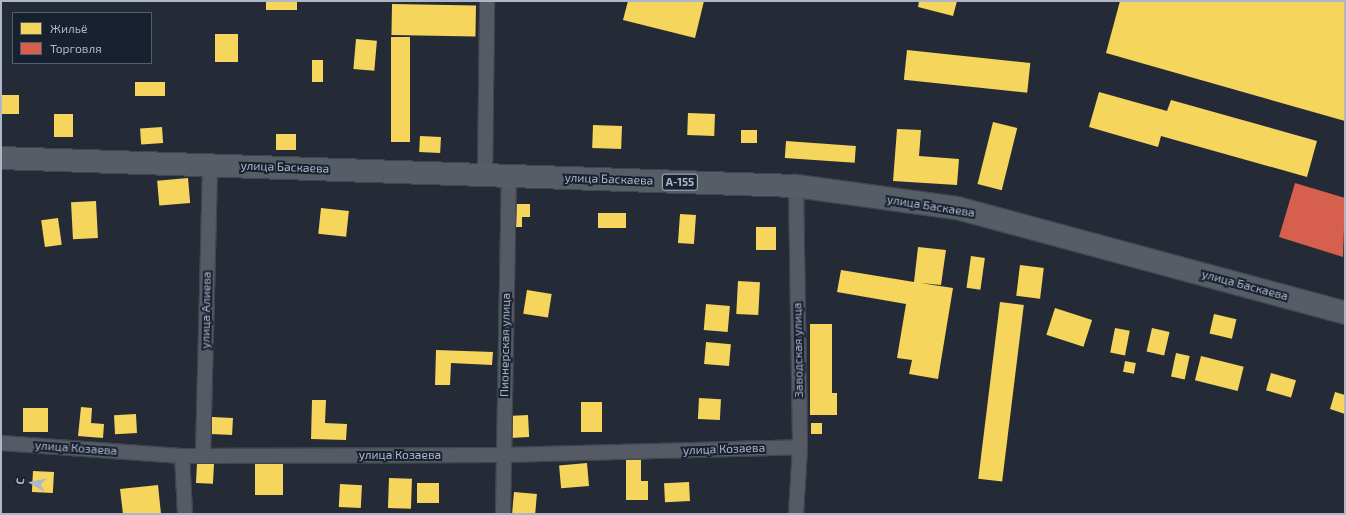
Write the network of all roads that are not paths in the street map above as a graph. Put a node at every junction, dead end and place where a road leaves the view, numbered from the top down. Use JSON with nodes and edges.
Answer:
{"nodes":[{"id":1,"x":487,"y":1,"type":"edge"},
{"id":2,"x":1,"y":158,"type":"edge"},
{"id":3,"x":210,"y":164,"type":"junction"},
{"id":4,"x":485,"y":175,"type":"junction"},
{"id":5,"x":509,"y":176,"type":"junction"},
{"id":6,"x":796,"y":186,"type":"junction"},
{"id":7,"x":1345,"y":313,"type":"edge"},
{"id":8,"x":1,"y":443,"type":"edge"},
{"id":9,"x":800,"y":447,"type":"junction"},
{"id":10,"x":503,"y":455,"type":"junction"},
{"id":11,"x":182,"y":456,"type":"junction"},
{"id":12,"x":203,"y":456,"type":"junction"},
{"id":13,"x":185,"y":514,"type":"edge"},
{"id":14,"x":503,"y":514,"type":"edge"},
{"id":15,"x":796,"y":514,"type":"edge"}],
"edges":[{"from":1,"to":4,"type":"street"},
{"from":2,"to":3,"type":"main road","name":"улица Баскаева","number":"А-155"},
{"from":3,"to":4,"type":"main road","name":"улица Баскаева","number":"А-155"},
{"from":3,"to":12,"type":"street","name":"улица Алиева"},
{"from":4,"to":5,"type":"main road","name":"улица Баскаева","number":"А-155"},
{"from":5,"to":6,"type":"main road","name":"улица Баскаева","number":"А-155"},
{"from":5,"to":10,"type":"street","name":"Пионерская улица"},
{"from":6,"to":7,"type":"main road","name":"улица Баскаева","number":"А-155"},
{"from":6,"to":9,"type":"street","name":"Заводская улица"},
{"from":8,"to":11,"type":"street","name":"улица Козаева"},
{"from":9,"to":10,"type":"street","name":"улица Козаева"},
{"from":9,"to":15,"type":"street","name":"Заводская улица"},
{"from":10,"to":12,"type":"street","name":"улица Козаева"},
{"from":10,"to":14,"type":"street","name":"Пионерская улица"},
{"from":11,"to":12,"type":"street","name":"улица Козаева"},
{"from":11,"to":13,"type":"street"}]}
